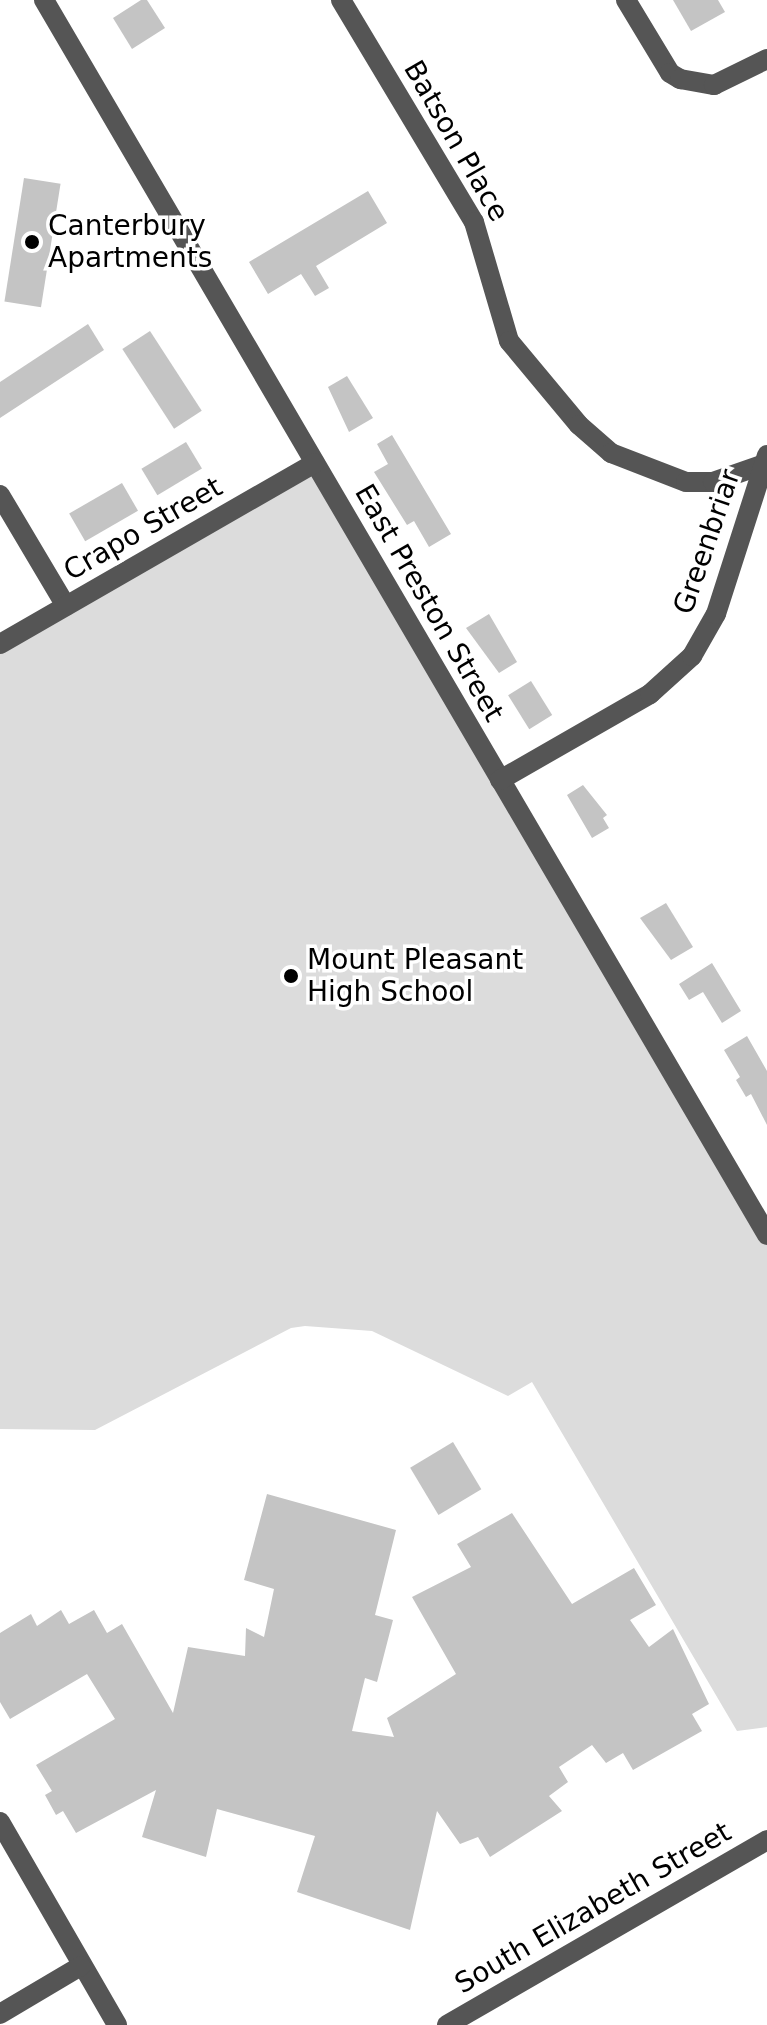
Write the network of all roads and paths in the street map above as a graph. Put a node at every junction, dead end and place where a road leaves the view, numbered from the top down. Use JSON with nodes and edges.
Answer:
{"nodes":[{"id":1,"x":44,"y":0,"type":"edge"},
{"id":2,"x":341,"y":0,"type":"edge"},
{"id":3,"x":626,"y":0,"type":"edge"},
{"id":4,"x":767,"y":59,"type":"edge"},
{"id":5,"x":765,"y":460,"type":"edge"},
{"id":6,"x":315,"y":463,"type":"junction"},
{"id":7,"x":0,"y":495,"type":"edge"},
{"id":8,"x":66,"y":606,"type":"junction"},
{"id":9,"x":0,"y":644,"type":"edge"},
{"id":10,"x":500,"y":780,"type":"junction"},
{"id":11,"x":767,"y":1235,"type":"edge"},
{"id":12,"x":0,"y":1822,"type":"edge"},
{"id":13,"x":767,"y":1840,"type":"edge"},
{"id":14,"x":81,"y":1966,"type":"junction"},
{"id":15,"x":0,"y":2014,"type":"edge"},
{"id":16,"x":458,"y":2022,"type":"edge"},
{"id":17,"x":117,"y":2025,"type":"edge"}],
"edges":[{"from":1,"to":6,"type":"street","name":"East Preston Street"},
{"from":2,"to":5,"type":"street","name":"Batson Place"},
{"from":3,"to":4,"type":"street"},
{"from":5,"to":10,"type":"street","name":"Greenbriar"},
{"from":6,"to":8,"type":"street","name":"Crapo Street"},
{"from":6,"to":10,"type":"street","name":"East Preston Street"},
{"from":7,"to":8,"type":"street"},
{"from":8,"to":9,"type":"street","name":"Crapo Street"},
{"from":10,"to":11,"type":"street","name":"East Preston Street"},
{"from":12,"to":14,"type":"street"},
{"from":13,"to":16,"type":"street","name":"South Elizabeth Street"},
{"from":14,"to":15,"type":"street"},
{"from":14,"to":17,"type":"street"}]}
